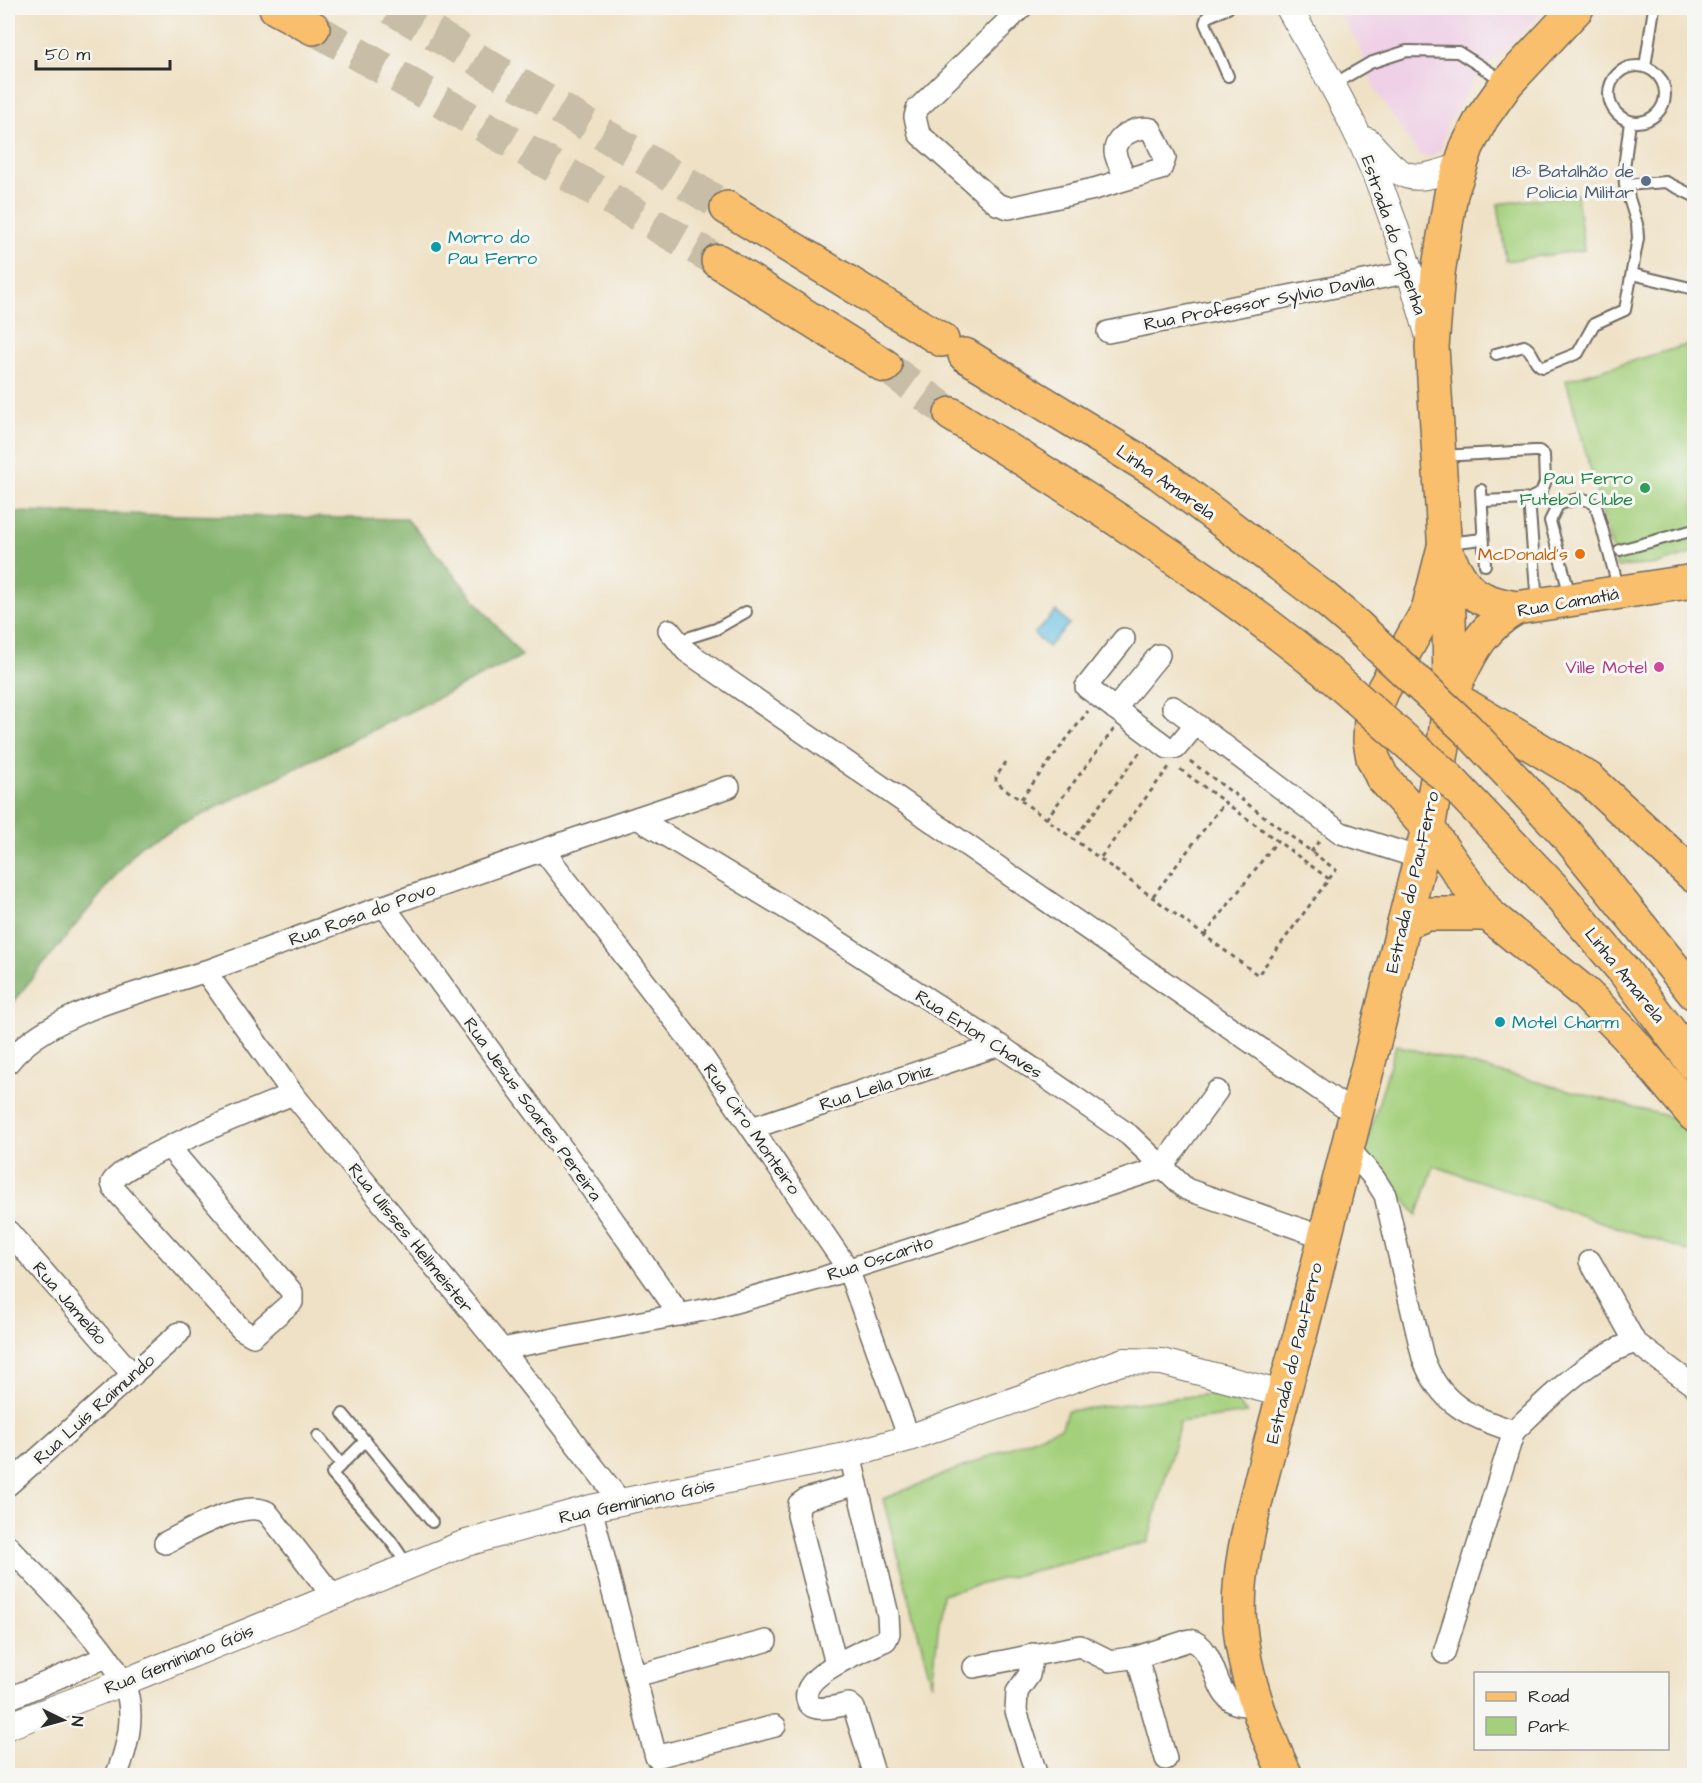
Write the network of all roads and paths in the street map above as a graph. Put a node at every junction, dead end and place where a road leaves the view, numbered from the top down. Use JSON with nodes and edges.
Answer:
{"nodes":[{"id":1,"x":276,"y":8,"type":"edge"},
{"id":2,"x":1021,"y":8,"type":"edge"},
{"id":3,"x":1228,"y":8,"type":"edge"},
{"id":4,"x":1289,"y":8,"type":"edge"},
{"id":5,"x":1577,"y":8,"type":"edge"},
{"id":6,"x":1654,"y":8,"type":"edge"},
{"id":7,"x":313,"y":28,"type":"tunnel mouth"},
{"id":8,"x":1645,"y":67,"type":"junction"},
{"id":9,"x":1228,"y":76,"type":"dead end"},
{"id":10,"x":1507,"y":83,"type":"junction"},
{"id":11,"x":1331,"y":85,"type":"junction"},
{"id":12,"x":1630,"y":122,"type":"junction"},
{"id":13,"x":1353,"y":125,"type":"junction"},
{"id":14,"x":1459,"y":167,"type":"junction"},
{"id":15,"x":1126,"y":179,"type":"dead end"},
{"id":16,"x":1625,"y":184,"type":"junction"},
{"id":17,"x":1695,"y":196,"type":"edge"},
{"id":18,"x":727,"y":208,"type":"tunnel mouth"},
{"id":19,"x":718,"y":261,"type":"tunnel mouth"},
{"id":20,"x":1410,"y":272,"type":"junction"},
{"id":21,"x":1632,"y":274,"type":"junction"},
{"id":22,"x":1695,"y":289,"type":"edge"},
{"id":23,"x":1108,"y":332,"type":"dead end"},
{"id":24,"x":1431,"y":347,"type":"junction"},
{"id":25,"x":1496,"y":354,"type":"dead end"},
{"id":26,"x":885,"y":366,"type":"tunnel mouth"},
{"id":27,"x":951,"y":414,"type":"tunnel mouth"},
{"id":28,"x":1517,"y":452,"type":"junction"},
{"id":29,"x":1438,"y":456,"type":"junction"},
{"id":30,"x":1517,"y":464,"type":"dead end"},
{"id":31,"x":1522,"y":496,"type":"junction"},
{"id":32,"x":1695,"y":530,"type":"edge"},
{"id":33,"x":1483,"y":539,"type":"junction"},
{"id":34,"x":1444,"y":545,"type":"junction"},
{"id":35,"x":1620,"y":550,"type":"dead end"},
{"id":36,"x":1485,"y":565,"type":"dead end"},
{"id":37,"x":1695,"y":580,"type":"edge"},
{"id":38,"x":1620,"y":593,"type":"junction"},
{"id":39,"x":1570,"y":600,"type":"junction"},
{"id":40,"x":1527,"y":606,"type":"junction"},
{"id":41,"x":746,"y":612,"type":"dead end"},
{"id":42,"x":674,"y":636,"type":"joint"},
{"id":43,"x":1124,"y":639,"type":"dead end"},
{"id":44,"x":1160,"y":655,"type":"dead end"},
{"id":45,"x":1450,"y":696,"type":"junction"},
{"id":46,"x":1092,"y":705,"type":"dead end"},
{"id":47,"x":1173,"y":708,"type":"dead end"},
{"id":48,"x":1120,"y":713,"type":"junction"},
{"id":49,"x":1195,"y":725,"type":"junction"},
{"id":50,"x":1152,"y":736,"type":"junction"},
{"id":51,"x":1184,"y":757,"type":"dead end"},
{"id":52,"x":1006,"y":762,"type":"dead end"},
{"id":53,"x":1180,"y":762,"type":"dead end"},
{"id":54,"x":1177,"y":767,"type":"junction"},
{"id":55,"x":729,"y":787,"type":"dead end"},
{"id":56,"x":1021,"y":799,"type":"junction"},
{"id":57,"x":1225,"y":802,"type":"junction"},
{"id":58,"x":637,"y":818,"type":"junction"},
{"id":59,"x":1046,"y":819,"type":"junction"},
{"id":60,"x":1077,"y":835,"type":"dead end"},
{"id":61,"x":1277,"y":840,"type":"junction"},
{"id":62,"x":1424,"y":843,"type":"junction"},
{"id":63,"x":543,"y":850,"type":"junction"},
{"id":64,"x":1100,"y":858,"type":"junction"},
{"id":65,"x":1695,"y":876,"type":"edge"},
{"id":66,"x":1329,"y":879,"type":"junction"},
{"id":67,"x":1153,"y":897,"type":"junction"},
{"id":68,"x":384,"y":906,"type":"junction"},
{"id":69,"x":1488,"y":914,"type":"junction"},
{"id":70,"x":1404,"y":923,"type":"junction"},
{"id":71,"x":1205,"y":935,"type":"junction"},
{"id":72,"x":205,"y":971,"type":"junction"},
{"id":73,"x":1695,"y":993,"type":"edge"},
{"id":74,"x":999,"y":1045,"type":"junction"},
{"id":75,"x":8,"y":1063,"type":"edge"},
{"id":76,"x":1695,"y":1064,"type":"edge"},
{"id":77,"x":1217,"y":1091,"type":"dead end"},
{"id":78,"x":293,"y":1094,"type":"junction"},
{"id":79,"x":1355,"y":1114,"type":"junction"},
{"id":80,"x":1695,"y":1114,"type":"edge"},
{"id":81,"x":752,"y":1128,"type":"junction"},
{"id":82,"x":1347,"y":1146,"type":"junction"},
{"id":83,"x":169,"y":1147,"type":"junction"},
{"id":84,"x":1161,"y":1168,"type":"junction"},
{"id":85,"x":8,"y":1232,"type":"edge"},
{"id":86,"x":1323,"y":1237,"type":"junction"},
{"id":87,"x":1590,"y":1261,"type":"dead end"},
{"id":88,"x":848,"y":1269,"type":"junction"},
{"id":89,"x":680,"y":1315,"type":"junction"},
{"id":90,"x":179,"y":1333,"type":"dead end"},
{"id":91,"x":1635,"y":1342,"type":"junction"},
{"id":92,"x":502,"y":1349,"type":"junction"},
{"id":93,"x":133,"y":1375,"type":"junction"},
{"id":94,"x":1695,"y":1386,"type":"edge"},
{"id":95,"x":1282,"y":1394,"type":"junction"},
{"id":96,"x":343,"y":1414,"type":"dead end"},
{"id":97,"x":1514,"y":1431,"type":"junction"},
{"id":98,"x":318,"y":1437,"type":"dead end"},
{"id":99,"x":909,"y":1438,"type":"junction"},
{"id":100,"x":365,"y":1441,"type":"junction"},
{"id":101,"x":850,"y":1455,"type":"junction"},
{"id":102,"x":340,"y":1463,"type":"junction"},
{"id":103,"x":856,"y":1484,"type":"junction"},
{"id":104,"x":8,"y":1485,"type":"edge"},
{"id":105,"x":621,"y":1502,"type":"junction"},
{"id":106,"x":591,"y":1508,"type":"junction"},
{"id":107,"x":432,"y":1522,"type":"dead end"},
{"id":108,"x":165,"y":1543,"type":"dead end"},
{"id":109,"x":8,"y":1546,"type":"edge"},
{"id":110,"x":408,"y":1566,"type":"junction"},
{"id":111,"x":333,"y":1596,"type":"junction"},
{"id":112,"x":766,"y":1641,"type":"dead end"},
{"id":113,"x":1444,"y":1653,"type":"dead end"},
{"id":114,"x":1033,"y":1654,"type":"junction"},
{"id":115,"x":106,"y":1657,"type":"junction"},
{"id":116,"x":1137,"y":1657,"type":"junction"},
{"id":117,"x":836,"y":1664,"type":"junction"},
{"id":118,"x":974,"y":1667,"type":"dead end"},
{"id":119,"x":635,"y":1676,"type":"junction"},
{"id":120,"x":124,"y":1682,"type":"junction"},
{"id":121,"x":100,"y":1692,"type":"junction"},
{"id":122,"x":8,"y":1699,"type":"edge"},
{"id":123,"x":1256,"y":1703,"type":"junction"},
{"id":124,"x":130,"y":1725,"type":"junction"},
{"id":125,"x":8,"y":1726,"type":"edge"},
{"id":126,"x":775,"y":1726,"type":"dead end"},
{"id":127,"x":1166,"y":1759,"type":"dead end"},
{"id":128,"x":116,"y":1776,"type":"edge"},
{"id":129,"x":875,"y":1776,"type":"edge"},
{"id":130,"x":1037,"y":1776,"type":"edge"},
{"id":131,"x":1286,"y":1776,"type":"edge"}],
"edges":[{"from":1,"to":7,"type":"main road"},
{"from":2,"to":15,"type":"street"},
{"from":3,"to":9,"type":"lane"},
{"from":4,"to":11,"type":"street","name":"Estrada do Capenha"},
{"from":5,"to":10,"type":"main road","name":"Estrada do Pau-Ferro"},
{"from":6,"to":8,"type":"lane"},
{"from":8,"to":12,"type":"lane"},
{"from":8,"to":12,"type":"lane"},
{"from":10,"to":11,"type":"lane"},
{"from":10,"to":14,"type":"main road","name":"Estrada do Pau-Ferro"},
{"from":11,"to":13,"type":"street","name":"Estrada do Capenha"},
{"from":12,"to":16,"type":"lane"},
{"from":13,"to":14,"type":"street","name":"Estrada do Capenha"},
{"from":13,"to":20,"type":"street","name":"Estrada do Capenha"},
{"from":14,"to":24,"type":"main road","name":"Estrada do Pau-Ferro"},
{"from":16,"to":17,"type":"lane"},
{"from":16,"to":21,"type":"lane"},
{"from":18,"to":73,"type":"main road","name":"Linha Amarela","bridge":true},
{"from":19,"to":26,"type":"main road"},
{"from":20,"to":23,"type":"street","name":"Rua Professor Sylvio Davila"},
{"from":20,"to":24,"type":"street","name":"Estrada do Capenha"},
{"from":21,"to":22,"type":"lane"},
{"from":21,"to":25,"type":"lane"},
{"from":24,"to":29,"type":"main road","name":"Estrada do Pau-Ferro"},
{"from":27,"to":76,"type":"main road","name":"Linha Amarela","bridge":true},
{"from":28,"to":29,"type":"lane"},
{"from":28,"to":30,"type":"lane"},
{"from":28,"to":31,"type":"lane"},
{"from":29,"to":34,"type":"main road","name":"Estrada do Pau-Ferro"},
{"from":31,"to":33,"type":"lane"},
{"from":31,"to":40,"type":"lane"},
{"from":32,"to":35,"type":"lane"},
{"from":33,"to":34,"type":"lane"},
{"from":33,"to":36,"type":"lane"},
{"from":34,"to":40,"type":"main road"},
{"from":34,"to":45,"type":"main road","name":"Estrada do Pau-Ferro"},
{"from":34,"to":62,"type":"main road"},
{"from":37,"to":38,"type":"main road","name":"Rua Camatiá"},
{"from":38,"to":39,"type":"main road","name":"Rua Camatiá"},
{"from":38,"to":39,"type":"lane"},
{"from":39,"to":40,"type":"main road","name":"Rua Camatiá"},
{"from":40,"to":45,"type":"main road","name":"Rua Camatiá"},
{"from":41,"to":42,"type":"lane"},
{"from":42,"to":79,"type":"street"},
{"from":43,"to":48,"type":"street"},
{"from":44,"to":48,"type":"street"},
{"from":45,"to":62,"type":"main road","name":"Estrada do Pau-Ferro"},
{"from":45,"to":65,"type":"main road"},
{"from":46,"to":56,"type":"path"},
{"from":47,"to":49,"type":"street"},
{"from":48,"to":50,"type":"street"},
{"from":48,"to":59,"type":"path"},
{"from":49,"to":50,"type":"street"},
{"from":49,"to":62,"type":"street"},
{"from":50,"to":60,"type":"path"},
{"from":51,"to":66,"type":"path"},
{"from":52,"to":56,"type":"path"},
{"from":53,"to":54,"type":"path"},
{"from":54,"to":57,"type":"path"},
{"from":54,"to":64,"type":"path"},
{"from":55,"to":58,"type":"street","name":"Rua Rosa do Povo"},
{"from":56,"to":59,"type":"path"},
{"from":57,"to":61,"type":"path"},
{"from":57,"to":67,"type":"path"},
{"from":58,"to":63,"type":"street","name":"Rua Rosa do Povo"},
{"from":58,"to":74,"type":"street","name":"Rua Erlon Chaves"},
{"from":59,"to":64,"type":"path"},
{"from":61,"to":66,"type":"path"},
{"from":61,"to":71,"type":"path"},
{"from":62,"to":69,"type":"main road"},
{"from":62,"to":70,"type":"main road","name":"Estrada do Pau-Ferro"},
{"from":63,"to":68,"type":"street","name":"Rua Rosa do Povo"},
{"from":63,"to":81,"type":"street","name":"Rua Ciro Monteiro"},
{"from":64,"to":67,"type":"path"},
{"from":66,"to":71,"type":"path"},
{"from":67,"to":71,"type":"path"},
{"from":68,"to":72,"type":"street","name":"Rua Rosa do Povo"},
{"from":68,"to":89,"type":"street","name":"Rua Jesus Soares Pereira"},
{"from":69,"to":70,"type":"main road"},
{"from":69,"to":80,"type":"main road"},
{"from":70,"to":79,"type":"main road","name":"Estrada do Pau-Ferro"},
{"from":72,"to":75,"type":"street","name":"Rua Rosa do Povo"},
{"from":72,"to":78,"type":"street","name":"Rua Ulisses Hellmeister"},
{"from":74,"to":81,"type":"street","name":"Rua Leila Diniz"},
{"from":74,"to":84,"type":"street","name":"Rua Erlon Chaves"},
{"from":77,"to":84,"type":"street"},
{"from":78,"to":83,"type":"street"},
{"from":78,"to":92,"type":"street","name":"Rua Ulisses Hellmeister"},
{"from":79,"to":82,"type":"main road","name":"Estrada do Pau-Ferro"},
{"from":81,"to":88,"type":"street","name":"Rua Ciro Monteiro"},
{"from":82,"to":86,"type":"main road","name":"Estrada do Pau-Ferro"},
{"from":82,"to":97,"type":"street"},
{"from":83,"to":83,"type":"street"},
{"from":84,"to":86,"type":"street","name":"Rua Erlon Chaves"},
{"from":84,"to":88,"type":"street","name":"Rua Oscarito"},
{"from":85,"to":93,"type":"street","name":"Rua Jamelão"},
{"from":86,"to":95,"type":"main road","name":"Estrada do Pau-Ferro"},
{"from":87,"to":91,"type":"street"},
{"from":88,"to":89,"type":"street","name":"Rua Oscarito"},
{"from":88,"to":99,"type":"street","name":"Rua Ciro Monteiro"},
{"from":89,"to":92,"type":"street","name":"Rua Oscarito"},
{"from":90,"to":93,"type":"street","name":"Rua Luís Raimundo"},
{"from":91,"to":94,"type":"street"},
{"from":91,"to":97,"type":"street"},
{"from":92,"to":105,"type":"street","name":"Rua Ulisses Hellmeister"},
{"from":93,"to":104,"type":"street","name":"Rua Luís Raimundo"},
{"from":95,"to":99,"type":"street","name":"Rua Geminiano Góis"},
{"from":95,"to":123,"type":"main road","name":"Estrada do Pau-Ferro"},
{"from":96,"to":100,"type":"lane"},
{"from":97,"to":113,"type":"street"},
{"from":98,"to":102,"type":"lane"},
{"from":99,"to":101,"type":"street","name":"Rua Geminiano Góis"},
{"from":100,"to":102,"type":"lane"},
{"from":100,"to":107,"type":"lane"},
{"from":101,"to":103,"type":"street"},
{"from":101,"to":105,"type":"street","name":"Rua Geminiano Góis"},
{"from":102,"to":110,"type":"lane"},
{"from":103,"to":117,"type":"street"},
{"from":103,"to":117,"type":"street"},
{"from":105,"to":106,"type":"street","name":"Rua Geminiano Góis"},
{"from":106,"to":110,"type":"street","name":"Rua Geminiano Góis"},
{"from":106,"to":119,"type":"street"},
{"from":108,"to":111,"type":"street"},
{"from":109,"to":115,"type":"street"},
{"from":110,"to":111,"type":"street","name":"Rua Geminiano Góis"},
{"from":111,"to":120,"type":"street","name":"Rua Geminiano Góis"},
{"from":112,"to":119,"type":"street"},
{"from":114,"to":116,"type":"street"},
{"from":114,"to":118,"type":"street"},
{"from":114,"to":130,"type":"street"},
{"from":115,"to":120,"type":"street"},
{"from":115,"to":122,"type":"street"},
{"from":116,"to":123,"type":"street"},
{"from":116,"to":127,"type":"street"},
{"from":117,"to":129,"type":"street"},
{"from":119,"to":126,"type":"street"},
{"from":120,"to":121,"type":"street","name":"Rua Geminiano Góis"},
{"from":120,"to":124,"type":"street"},
{"from":121,"to":124,"type":"street"},
{"from":121,"to":125,"type":"street","name":"Rua Geminiano Góis"},
{"from":123,"to":131,"type":"main road","name":"Estrada do Pau-Ferro"},
{"from":124,"to":128,"type":"street"}]}
